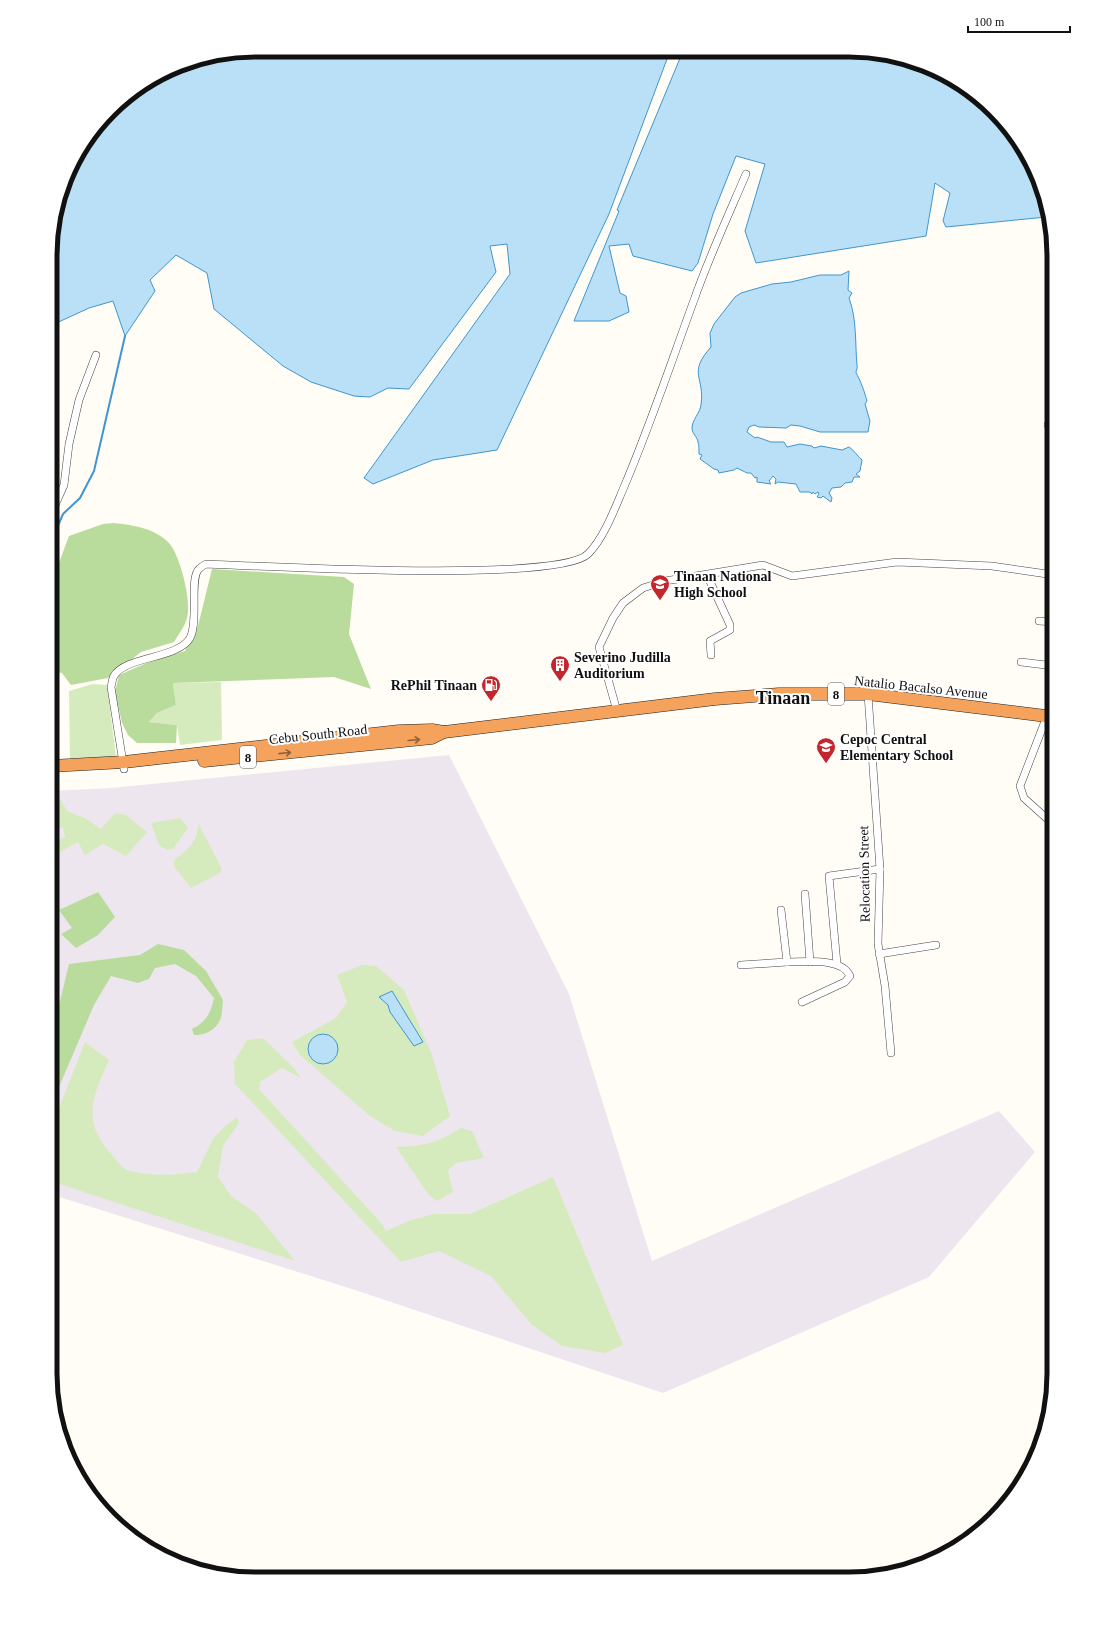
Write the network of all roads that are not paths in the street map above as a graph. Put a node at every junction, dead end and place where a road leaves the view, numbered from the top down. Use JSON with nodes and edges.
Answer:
{"nodes":[{"id":1,"x":746,"y":174,"type":"dead end"},
{"id":2,"x":96,"y":355,"type":"dead end"},
{"id":3,"x":57,"y":501,"type":"edge"},
{"id":4,"x":1047,"y":574,"type":"edge"},
{"id":5,"x":707,"y":575,"type":"junction"},
{"id":6,"x":1039,"y":620,"type":"dead end"},
{"id":7,"x":1047,"y":621,"type":"edge"},
{"id":8,"x":711,"y":655,"type":"dead end"},
{"id":9,"x":1021,"y":662,"type":"dead end"},
{"id":10,"x":1047,"y":665,"type":"edge"},
{"id":11,"x":868,"y":694,"type":"junction"},
{"id":12,"x":617,"y":711,"type":"junction"},
{"id":13,"x":1047,"y":717,"type":"edge"},
{"id":14,"x":1047,"y":724,"type":"edge"},
{"id":15,"x":124,"y":765,"type":"junction"},
{"id":16,"x":57,"y":766,"type":"edge"},
{"id":17,"x":57,"y":773,"type":"edge"},
{"id":18,"x":1047,"y":819,"type":"edge"},
{"id":19,"x":880,"y":869,"type":"junction"},
{"id":20,"x":805,"y":894,"type":"dead end"},
{"id":21,"x":781,"y":910,"type":"dead end"},
{"id":22,"x":936,"y":945,"type":"dead end"},
{"id":23,"x":879,"y":954,"type":"junction"},
{"id":24,"x":787,"y":962,"type":"junction"},
{"id":25,"x":810,"y":962,"type":"junction"},
{"id":26,"x":837,"y":964,"type":"junction"},
{"id":27,"x":741,"y":965,"type":"dead end"},
{"id":28,"x":802,"y":1002,"type":"dead end"},
{"id":29,"x":891,"y":1053,"type":"dead end"}],
"edges":[{"from":1,"to":15,"type":"street"},
{"from":2,"to":3,"type":"street"},
{"from":4,"to":5,"type":"street"},
{"from":5,"to":8,"type":"street"},
{"from":5,"to":12,"type":"street"},
{"from":6,"to":7,"type":"street"},
{"from":9,"to":10,"type":"street"},
{"from":11,"to":12,"type":"highway","name":"Natalio Bacalso Avenue","number":"8"},
{"from":11,"to":13,"type":"highway","name":"Natalio Bacalso Avenue","number":"8"},
{"from":11,"to":19,"type":"street","name":"Relocation Street"},
{"from":12,"to":15,"type":"highway","name":"Cebu South Road","number":"8"},
{"from":14,"to":18,"type":"street"},
{"from":15,"to":16,"type":"highway","name":"Cebu South Road","number":"8"},
{"from":15,"to":17,"type":"highway","name":"Cebu South Road","number":"8"},
{"from":19,"to":23,"type":"street","name":"Relocation Street"},
{"from":19,"to":26,"type":"street"},
{"from":20,"to":25,"type":"street"},
{"from":21,"to":24,"type":"street"},
{"from":22,"to":23,"type":"street"},
{"from":23,"to":29,"type":"street","name":"Relocation Street"},
{"from":24,"to":25,"type":"street"},
{"from":24,"to":27,"type":"street"},
{"from":25,"to":26,"type":"street"},
{"from":26,"to":28,"type":"street"}]}
